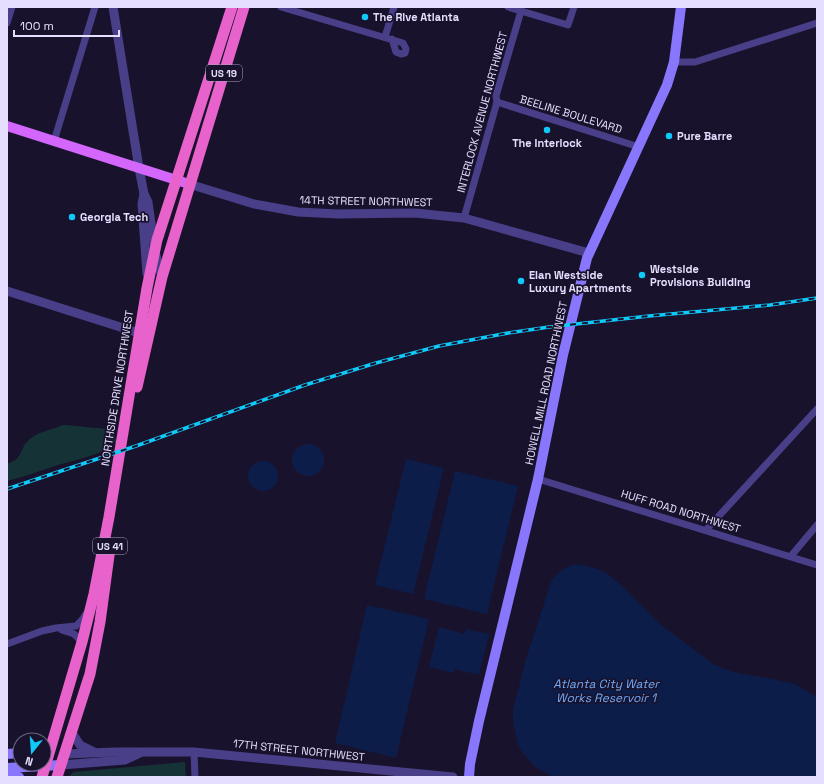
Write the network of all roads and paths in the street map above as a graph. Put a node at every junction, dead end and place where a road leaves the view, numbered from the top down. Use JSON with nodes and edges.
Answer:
{"nodes":[{"id":1,"x":12,"y":7,"type":"edge"},
{"id":2,"x":95,"y":7,"type":"edge"},
{"id":3,"x":113,"y":7,"type":"edge"},
{"id":4,"x":232,"y":7,"type":"edge"},
{"id":5,"x":244,"y":7,"type":"edge"},
{"id":6,"x":282,"y":7,"type":"edge"},
{"id":7,"x":394,"y":7,"type":"edge"},
{"id":8,"x":508,"y":7,"type":"edge"},
{"id":9,"x":574,"y":7,"type":"edge"},
{"id":10,"x":681,"y":7,"type":"edge"},
{"id":11,"x":521,"y":11,"type":"junction"},
{"id":12,"x":7,"y":23,"type":"edge"},
{"id":13,"x":817,"y":24,"type":"edge"},
{"id":14,"x":674,"y":62,"type":"junction"},
{"id":15,"x":497,"y":102,"type":"junction"},
{"id":16,"x":7,"y":126,"type":"edge"},
{"id":17,"x":54,"y":141,"type":"junction"},
{"id":18,"x":639,"y":147,"type":"junction"},
{"id":19,"x":139,"y":168,"type":"junction"},
{"id":20,"x":176,"y":180,"type":"junction"},
{"id":21,"x":189,"y":184,"type":"junction"},
{"id":22,"x":144,"y":194,"type":"junction"},
{"id":23,"x":464,"y":218,"type":"junction"},
{"id":24,"x":155,"y":252,"type":"junction"},
{"id":25,"x":589,"y":253,"type":"junction"},
{"id":26,"x":162,"y":277,"type":"junction"},
{"id":27,"x":148,"y":283,"type":"junction"},
{"id":28,"x":7,"y":291,"type":"edge"},
{"id":29,"x":139,"y":333,"type":"junction"},
{"id":30,"x":817,"y":409,"type":"edge"},
{"id":31,"x":538,"y":478,"type":"junction"},
{"id":32,"x":817,"y":525,"type":"edge"},
{"id":33,"x":706,"y":530,"type":"junction"},
{"id":34,"x":791,"y":556,"type":"junction"},
{"id":35,"x":817,"y":565,"type":"edge"},
{"id":36,"x":91,"y":606,"type":"junction"},
{"id":37,"x":56,"y":628,"type":"junction"},
{"id":38,"x":82,"y":642,"type":"junction"},
{"id":39,"x":7,"y":644,"type":"edge"},
{"id":40,"x":72,"y":733,"type":"junction"},
{"id":41,"x":52,"y":737,"type":"edge"},
{"id":42,"x":142,"y":752,"type":"junction"},
{"id":43,"x":194,"y":752,"type":"junction"},
{"id":44,"x":52,"y":753,"type":"edge"},
{"id":45,"x":65,"y":754,"type":"junction"},
{"id":46,"x":98,"y":754,"type":"junction"},
{"id":47,"x":61,"y":765,"type":"junction"},
{"id":48,"x":52,"y":766,"type":"edge"},
{"id":49,"x":7,"y":774,"type":"edge"},
{"id":50,"x":19,"y":777,"type":"edge"},
{"id":51,"x":57,"y":777,"type":"edge"},
{"id":52,"x":195,"y":777,"type":"edge"},
{"id":53,"x":453,"y":777,"type":"edge"},
{"id":54,"x":469,"y":777,"type":"edge"}],
"edges":[{"from":1,"to":12,"type":"street"},
{"from":2,"to":17,"type":"street"},
{"from":3,"to":19,"type":"street"},
{"from":4,"to":20,"type":"highway","name":"NORTHSIDE DRIVE NORTHWEST","number":"US 19"},
{"from":5,"to":21,"type":"highway","name":"NORTHSIDE DRIVE NORTHWEST","number":"US 19"},
{"from":6,"to":7,"type":"street"},
{"from":8,"to":11,"type":"street"},
{"from":9,"to":11,"type":"street"},
{"from":10,"to":14,"type":"main road","name":"HOWELL MILL ROAD NORTHWEST"},
{"from":11,"to":15,"type":"street","name":"INTERLOCK AVENUE NORTHWEST"},
{"from":13,"to":14,"type":"street"},
{"from":14,"to":18,"type":"main road","name":"HOWELL MILL ROAD NORTHWEST"},
{"from":15,"to":18,"type":"street","name":"BEELINE BOULEVARD"},
{"from":15,"to":23,"type":"street","name":"INTERLOCK AVENUE NORTHWEST"},
{"from":16,"to":17,"type":"main road","name":"14TH STREET NORTHWEST"},
{"from":17,"to":19,"type":"main road","name":"14TH STREET NORTHWEST"},
{"from":18,"to":25,"type":"main road","name":"HOWELL MILL ROAD NORTHWEST"},
{"from":19,"to":20,"type":"main road","name":"14TH STREET NORTHWEST"},
{"from":19,"to":22,"type":"street"},
{"from":20,"to":21,"type":"main road","name":"14TH STREET NORTHWEST"},
{"from":20,"to":24,"type":"highway","name":"NORTHSIDE DRIVE NORTHWEST","number":"US 41"},
{"from":21,"to":23,"type":"street","name":"14TH STREET NORTHWEST"},
{"from":21,"to":26,"type":"highway","name":"NORTHSIDE DRIVE NORTHWEST","number":"US 41"},
{"from":22,"to":24,"type":"street"},
{"from":22,"to":27,"type":"street"},
{"from":23,"to":25,"type":"street","name":"14TH STREET NORTHWEST"},
{"from":24,"to":26,"type":"street"},
{"from":24,"to":27,"type":"highway","name":"NORTHSIDE DRIVE NORTHWEST","number":"US 41"},
{"from":25,"to":31,"type":"main road","name":"HOWELL MILL ROAD NORTHWEST"},
{"from":26,"to":40,"type":"highway","name":"NORTHSIDE DRIVE NORTHWEST","number":"US 41"},
{"from":27,"to":29,"type":"highway","name":"NORTHSIDE DRIVE NORTHWEST","number":"US 41"},
{"from":28,"to":29,"type":"street"},
{"from":29,"to":36,"type":"highway","name":"NORTHSIDE DRIVE NORTHWEST","number":"US 41"},
{"from":30,"to":33,"type":"street"},
{"from":31,"to":33,"type":"street","name":"HUFF ROAD NORTHWEST"},
{"from":31,"to":54,"type":"main road","name":"HOWELL MILL ROAD NORTHWEST"},
{"from":32,"to":34,"type":"street"},
{"from":33,"to":34,"type":"street","name":"HUFF ROAD NORTHWEST"},
{"from":34,"to":35,"type":"street","name":"HUFF ROAD NORTHWEST"},
{"from":36,"to":37,"type":"street"},
{"from":36,"to":38,"type":"highway","name":"NORTHSIDE DRIVE NORTHWEST","number":"US 41"},
{"from":37,"to":38,"type":"street"},
{"from":37,"to":39,"type":"street"},
{"from":38,"to":41,"type":"highway","name":"NORTHSIDE DRIVE NORTHWEST","number":"US 41"},
{"from":40,"to":45,"type":"highway","name":"NORTHSIDE DRIVE NORTHWEST","number":"US 41"},
{"from":40,"to":46,"type":"street"},
{"from":42,"to":43,"type":"street","name":"17TH STREET NORTHWEST"},
{"from":42,"to":46,"type":"street","name":"17TH STREET NORTHWEST"},
{"from":42,"to":47,"type":"street","name":"17TH STREET NORTHWEST"},
{"from":43,"to":52,"type":"street"},
{"from":43,"to":53,"type":"street","name":"17TH STREET NORTHWEST"},
{"from":44,"to":45,"type":"main road","name":"17TH STREET NORTHWEST"},
{"from":45,"to":46,"type":"street","name":"17TH STREET NORTHWEST"},
{"from":45,"to":47,"type":"highway","name":"NORTHSIDE DRIVE NORTHWEST","number":"US 41"},
{"from":47,"to":48,"type":"main road","name":"17TH STREET NORTHWEST"},
{"from":47,"to":51,"type":"highway","name":"NORTHSIDE DRIVE NORTHWEST","number":"US 41"},
{"from":49,"to":50,"type":"main road"}]}
